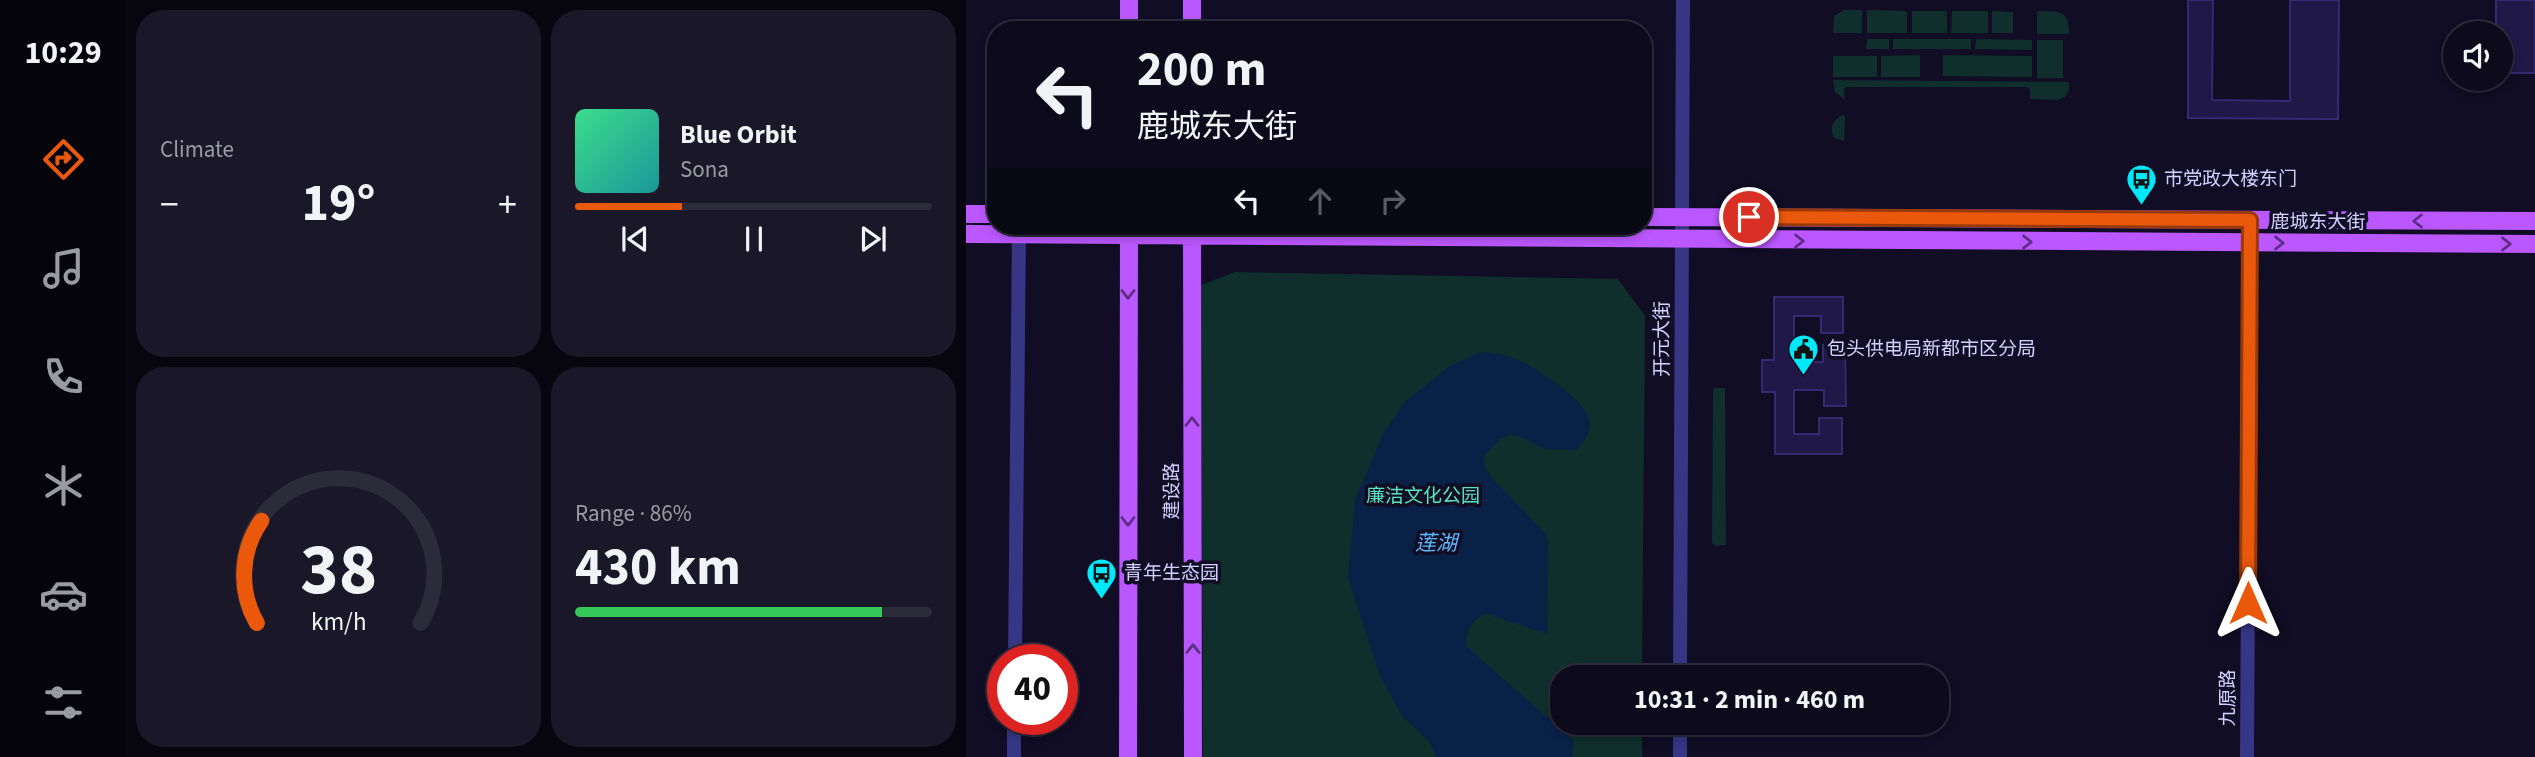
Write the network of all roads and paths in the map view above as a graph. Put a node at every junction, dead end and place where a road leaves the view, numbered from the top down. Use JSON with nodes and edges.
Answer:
{"nodes":[{"id":1,"x":1129,"y":0,"type":"edge"},
{"id":2,"x":1192,"y":0,"type":"edge"},
{"id":3,"x":1683,"y":0,"type":"edge"},
{"id":4,"x":1129,"y":21,"type":"edge"},
{"id":5,"x":1192,"y":21,"type":"edge"},
{"id":6,"x":966,"y":214,"type":"edge"},
{"id":7,"x":987,"y":214,"type":"edge"},
{"id":8,"x":1652,"y":217,"type":"edge"},
{"id":9,"x":1683,"y":217,"type":"junction"},
{"id":10,"x":2250,"y":220,"type":"junction"},
{"id":11,"x":2535,"y":221,"type":"edge"},
{"id":12,"x":987,"y":232,"type":"edge"},
{"id":13,"x":966,"y":234,"type":"edge"},
{"id":14,"x":1019,"y":235,"type":"edge"},
{"id":15,"x":1128,"y":235,"type":"edge"},
{"id":16,"x":1192,"y":235,"type":"edge"},
{"id":17,"x":1410,"y":235,"type":"edge"},
{"id":18,"x":1682,"y":240,"type":"junction"},
{"id":19,"x":2250,"y":243,"type":"junction"},
{"id":20,"x":2535,"y":244,"type":"edge"},
{"id":21,"x":1015,"y":644,"type":"edge"},
{"id":22,"x":1680,"y":665,"type":"edge"},
{"id":23,"x":1014,"y":735,"type":"edge"},
{"id":24,"x":1680,"y":735,"type":"edge"},
{"id":25,"x":1014,"y":757,"type":"edge"},
{"id":26,"x":1128,"y":757,"type":"edge"},
{"id":27,"x":1193,"y":757,"type":"edge"},
{"id":28,"x":1680,"y":757,"type":"edge"},
{"id":29,"x":2247,"y":757,"type":"edge"}],
"edges":[{"from":1,"to":4,"type":"main road"},
{"from":2,"to":5,"type":"main road"},
{"from":3,"to":9,"type":"street","name":"开元大街"},
{"from":6,"to":7,"type":"main road"},
{"from":8,"to":9,"type":"main road","name":"鹿城东大街"},
{"from":9,"to":10,"type":"main road","name":"鹿城东大街"},
{"from":9,"to":18,"type":"street","name":"开元大街"},
{"from":11,"to":10,"type":"main road","name":"鹿城东大街","one_way":true},
{"from":10,"to":19,"type":"street","name":"九原路"},
{"from":12,"to":13,"type":"main road","name":"鹿城东大街"},
{"from":14,"to":21,"type":"street"},
{"from":15,"to":26,"type":"main road","one_way":true},
{"from":27,"to":16,"type":"main road","name":"建设路","one_way":true},
{"from":17,"to":18,"type":"main road","name":"鹿城东大街"},
{"from":18,"to":19,"type":"main road","name":"鹿城东大街","one_way":true},
{"from":18,"to":22,"type":"street","name":"开元大街"},
{"from":19,"to":20,"type":"main road","name":"鹿城东大街","one_way":true},
{"from":19,"to":29,"type":"street","name":"九原路"},
{"from":23,"to":25,"type":"street"},
{"from":24,"to":28,"type":"street"}]}
